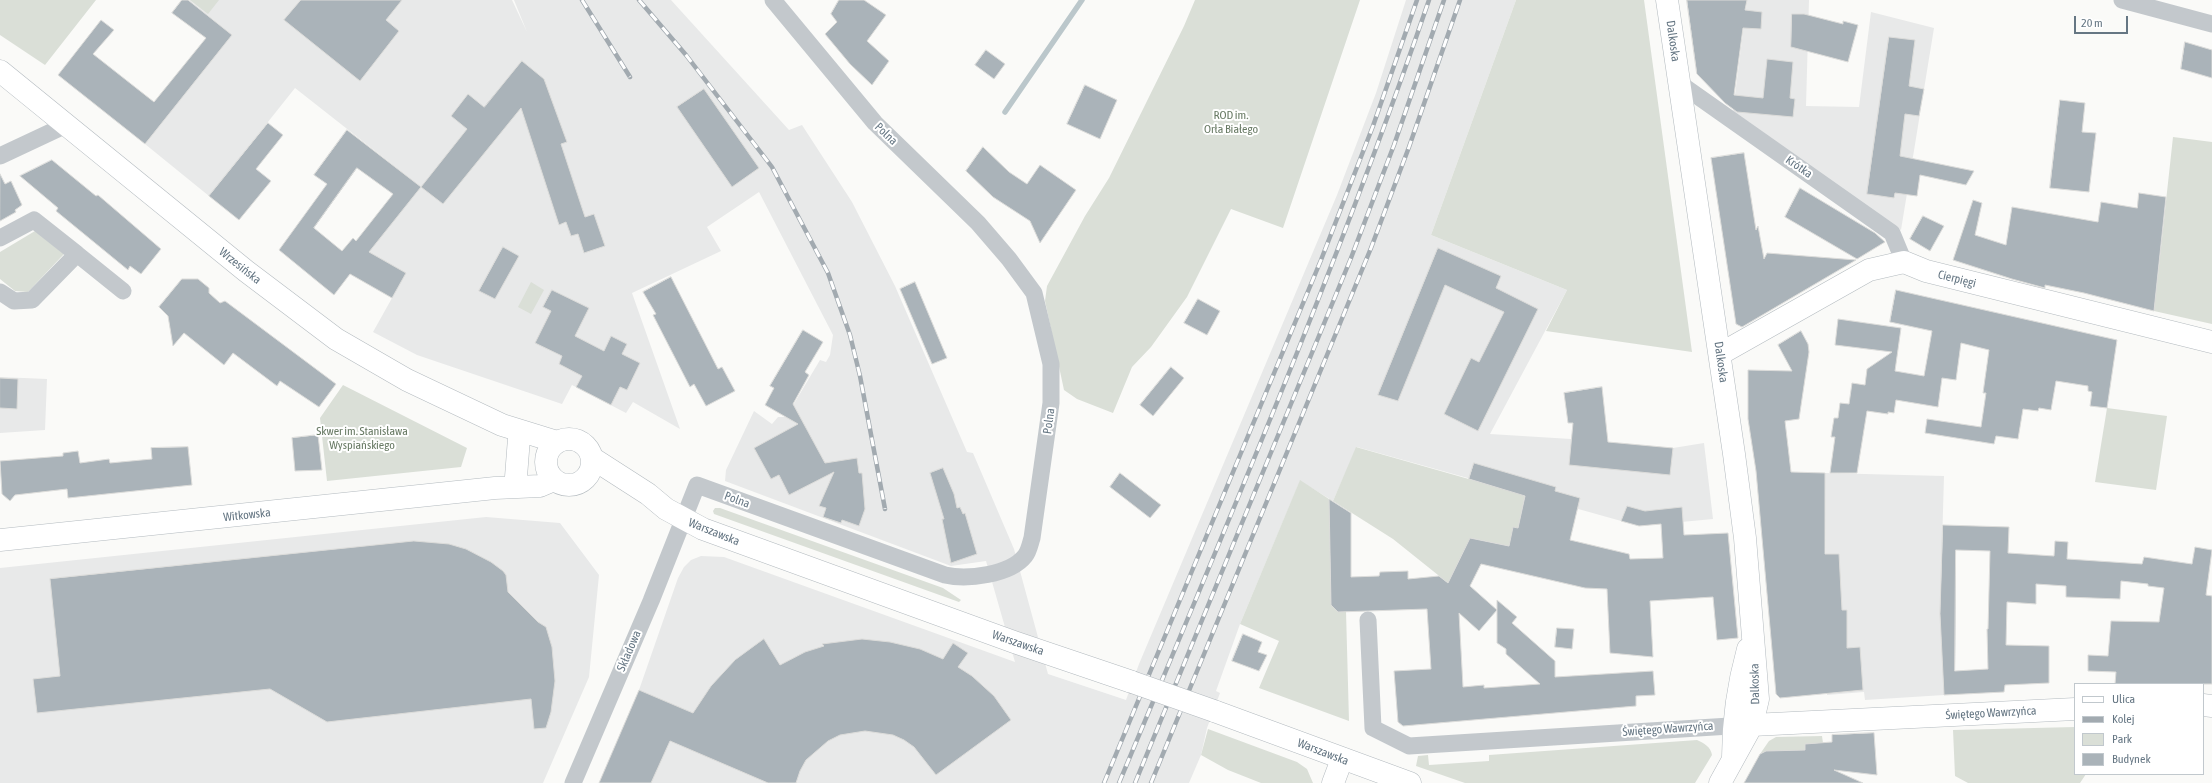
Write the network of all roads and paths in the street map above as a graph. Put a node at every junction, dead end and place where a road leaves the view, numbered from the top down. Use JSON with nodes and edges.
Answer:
{"nodes":[{"id":1,"x":774,"y":0,"type":"edge"},
{"id":2,"x":1667,"y":0,"type":"edge"},
{"id":3,"x":2122,"y":0,"type":"edge"},
{"id":4,"x":2212,"y":24,"type":"edge"},
{"id":5,"x":0,"y":71,"type":"edge"},
{"id":6,"x":1679,"y":83,"type":"junction"},
{"id":7,"x":66,"y":125,"type":"junction"},
{"id":8,"x":0,"y":156,"type":"edge"},
{"id":9,"x":0,"y":238,"type":"edge"},
{"id":10,"x":77,"y":254,"type":"junction"},
{"id":11,"x":1904,"y":262,"type":"junction"},
{"id":12,"x":123,"y":291,"type":"dead end"},
{"id":13,"x":0,"y":292,"type":"edge"},
{"id":14,"x":2212,"y":342,"type":"edge"},
{"id":15,"x":1720,"y":354,"type":"junction"},
{"id":16,"x":511,"y":431,"type":"junction"},
{"id":17,"x":552,"y":451,"type":"junction"},
{"id":18,"x":588,"y":468,"type":"junction"},
{"id":19,"x":516,"y":477,"type":"junction"},
{"id":20,"x":554,"y":480,"type":"junction"},
{"id":21,"x":494,"y":488,"type":"junction"},
{"id":22,"x":682,"y":519,"type":"junction"},
{"id":23,"x":0,"y":540,"type":"edge"},
{"id":24,"x":1368,"y":620,"type":"dead end"},
{"id":25,"x":2074,"y":709,"type":"edge"},
{"id":26,"x":1742,"y":725,"type":"junction"},
{"id":27,"x":1342,"y":760,"type":"junction"},
{"id":28,"x":573,"y":783,"type":"edge"},
{"id":29,"x":1333,"y":783,"type":"edge"},
{"id":30,"x":1410,"y":783,"type":"edge"},
{"id":31,"x":1720,"y":783,"type":"edge"}],
"edges":[{"from":1,"to":22,"type":"street","name":"Polna"},
{"from":2,"to":6,"type":"street","name":"Dalkoska"},
{"from":3,"to":4,"type":"street"},
{"from":5,"to":7,"type":"street","name":"Wrzesińska"},
{"from":6,"to":11,"type":"street","name":"Krótka"},
{"from":6,"to":15,"type":"street","name":"Dalkoska"},
{"from":7,"to":8,"type":"street"},
{"from":7,"to":16,"type":"street","name":"Wrzesińska"},
{"from":9,"to":10,"type":"street"},
{"from":10,"to":12,"type":"street"},
{"from":10,"to":13,"type":"street"},
{"from":11,"to":14,"type":"street","name":"Cierpięgi"},
{"from":11,"to":15,"type":"street"},
{"from":15,"to":26,"type":"street","name":"Dalkoska"},
{"from":16,"to":17,"type":"street","name":"Wrzesińska"},
{"from":16,"to":19,"type":"street"},
{"from":17,"to":18,"type":"street"},
{"from":17,"to":19,"type":"street","name":"Witkowska"},
{"from":17,"to":20,"type":"street"},
{"from":18,"to":20,"type":"street"},
{"from":18,"to":22,"type":"street","name":"Warszawska"},
{"from":19,"to":21,"type":"street","name":"Witkowska"},
{"from":20,"to":21,"type":"street","name":"Witkowska"},
{"from":21,"to":23,"type":"street","name":"Witkowska"},
{"from":22,"to":27,"type":"street","name":"Warszawska","bridge":true},
{"from":22,"to":28,"type":"street","name":"Składowa"},
{"from":24,"to":26,"type":"street","name":"Świętego Wawrzyńca"},
{"from":25,"to":26,"type":"street","name":"Świętego Wawrzyńca"},
{"from":26,"to":31,"type":"street","name":"Dalkoska"},
{"from":27,"to":29,"type":"street"},
{"from":27,"to":30,"type":"street","name":"Warszawska"}]}
